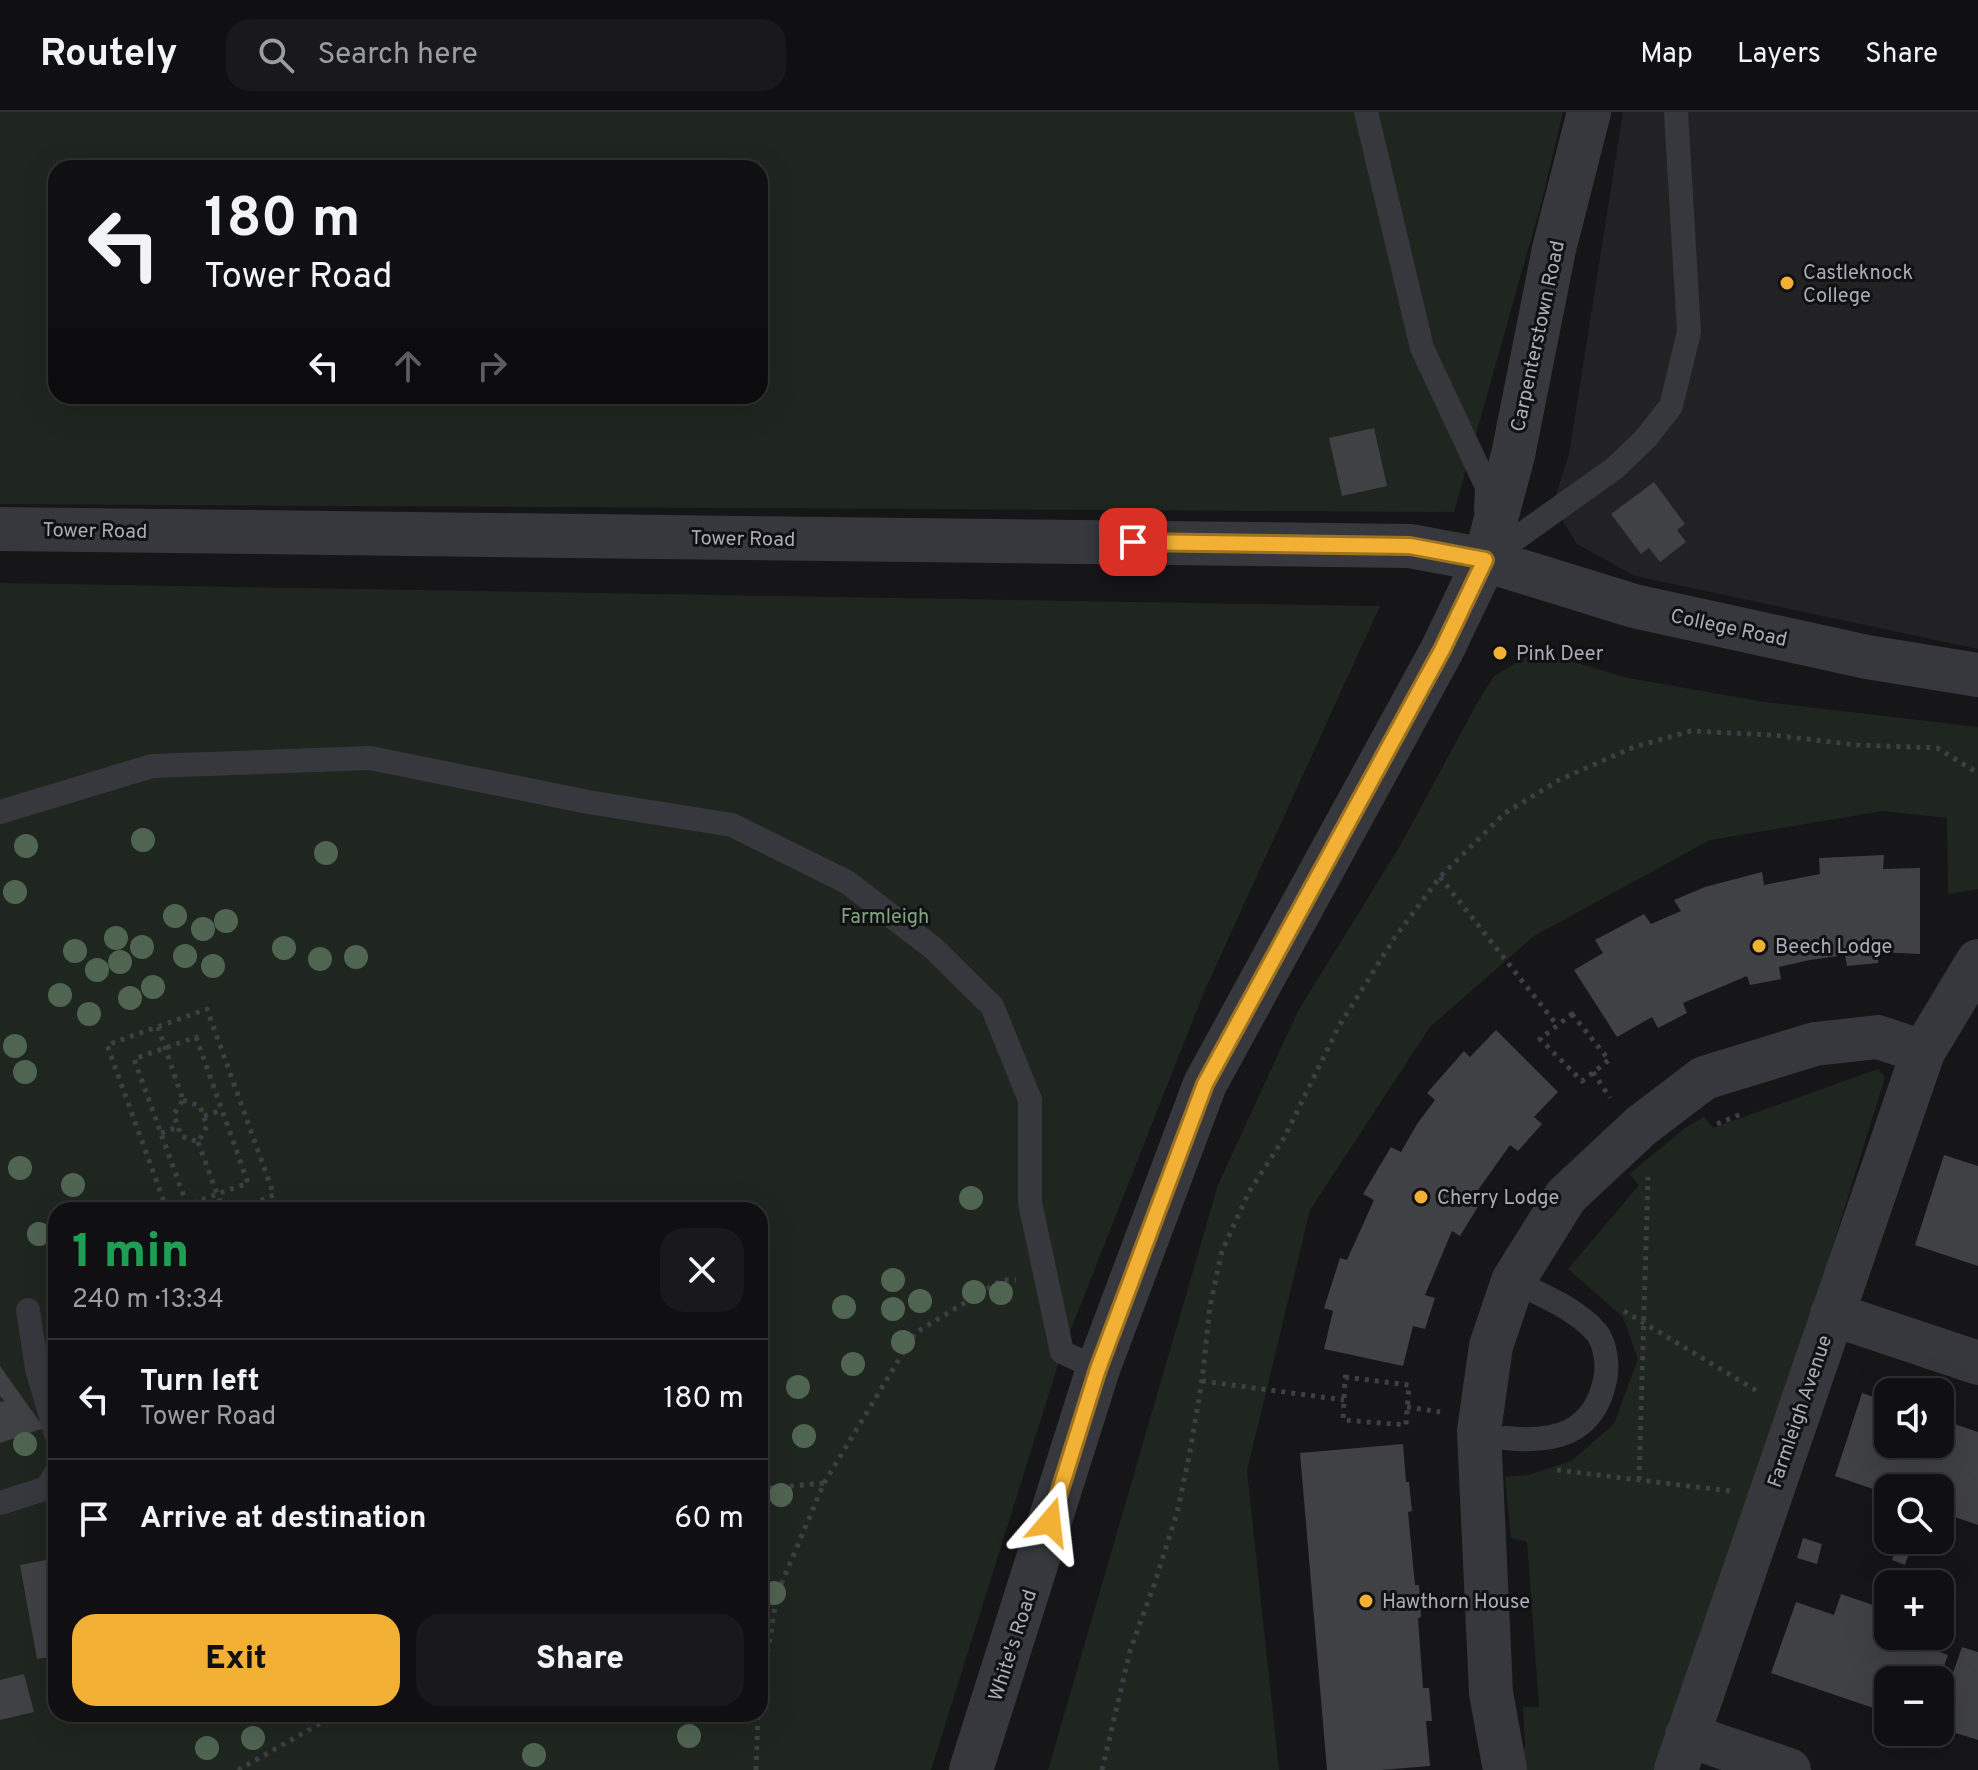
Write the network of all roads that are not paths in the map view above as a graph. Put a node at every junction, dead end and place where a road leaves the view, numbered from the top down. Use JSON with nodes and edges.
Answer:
{"nodes":[{"id":1,"x":1366,"y":112,"type":"edge"},
{"id":2,"x":1589,"y":112,"type":"edge"},
{"id":3,"x":1676,"y":112,"type":"edge"},
{"id":4,"x":0,"y":529,"type":"edge"},
{"id":5,"x":1485,"y":560,"type":"junction"},
{"id":6,"x":1978,"y":675,"type":"edge"},
{"id":7,"x":0,"y":812,"type":"edge"},
{"id":8,"x":1978,"y":961,"type":"edge"},
{"id":9,"x":1923,"y":1052,"type":"junction"},
{"id":10,"x":1513,"y":1281,"type":"junction"},
{"id":11,"x":28,"y":1310,"type":"dead end"},
{"id":12,"x":1832,"y":1314,"type":"junction"},
{"id":13,"x":1978,"y":1363,"type":"edge"},
{"id":14,"x":1098,"y":1369,"type":"junction"},
{"id":15,"x":48,"y":1407,"type":"edge"},
{"id":16,"x":1505,"y":1438,"type":"dead end"},
{"id":17,"x":48,"y":1486,"type":"edge"},
{"id":18,"x":0,"y":1503,"type":"edge"},
{"id":19,"x":1681,"y":1752,"type":"edge"},
{"id":20,"x":971,"y":1770,"type":"edge"},
{"id":21,"x":1505,"y":1770,"type":"edge"},
{"id":22,"x":1789,"y":1770,"type":"edge"}],
"edges":[{"from":1,"to":5,"type":"lane"},
{"from":2,"to":5,"type":"street","name":"Carpenterstown Road"},
{"from":3,"to":5,"type":"lane"},
{"from":4,"to":5,"type":"street","name":"Tower Road"},
{"from":5,"to":6,"type":"street","name":"College Road"},
{"from":5,"to":14,"type":"street","name":"White's Road"},
{"from":7,"to":14,"type":"lane"},
{"from":8,"to":9,"type":"street","name":"Farmleigh Avenue"},
{"from":9,"to":10,"type":"street"},
{"from":9,"to":12,"type":"street","name":"Farmleigh Avenue"},
{"from":10,"to":16,"type":"lane"},
{"from":10,"to":21,"type":"street"},
{"from":11,"to":15,"type":"lane"},
{"from":12,"to":13,"type":"street"},
{"from":12,"to":19,"type":"street","name":"Farmleigh Avenue"},
{"from":14,"to":20,"type":"street","name":"White's Road"},
{"from":17,"to":18,"type":"lane"},
{"from":19,"to":22,"type":"street"}]}
